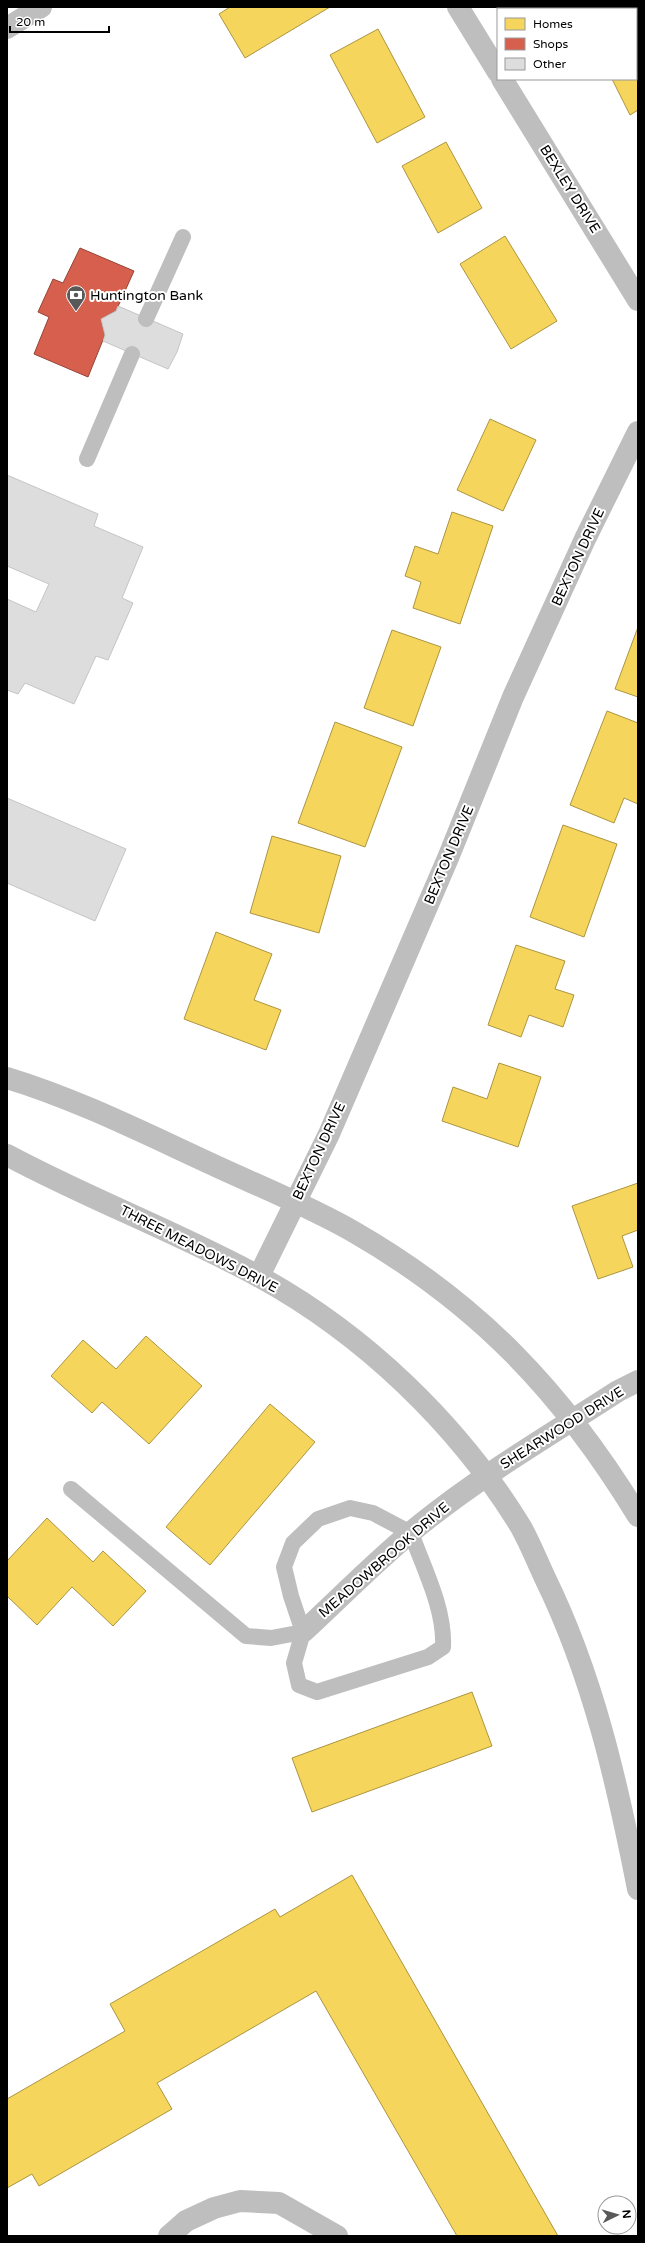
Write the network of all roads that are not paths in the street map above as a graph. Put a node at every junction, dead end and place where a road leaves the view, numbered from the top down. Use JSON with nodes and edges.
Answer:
{"nodes":[{"id":1,"x":41,"y":7,"type":"edge"},
{"id":2,"x":458,"y":7,"type":"edge"},
{"id":3,"x":7,"y":28,"type":"edge"},
{"id":4,"x":497,"y":70,"type":"edge"},
{"id":5,"x":503,"y":80,"type":"edge"},
{"id":6,"x":183,"y":237,"type":"dead end"},
{"id":7,"x":638,"y":300,"type":"edge"},
{"id":8,"x":146,"y":319,"type":"dead end"},
{"id":9,"x":132,"y":354,"type":"dead end"},
{"id":10,"x":638,"y":432,"type":"edge"},
{"id":11,"x":87,"y":459,"type":"dead end"},
{"id":12,"x":7,"y":1078,"type":"edge"},
{"id":13,"x":7,"y":1155,"type":"edge"},
{"id":14,"x":295,"y":1203,"type":"junction"},
{"id":15,"x":259,"y":1276,"type":"junction"},
{"id":16,"x":638,"y":1381,"type":"edge"},
{"id":17,"x":574,"y":1420,"type":"junction"},
{"id":18,"x":486,"y":1475,"type":"junction"},
{"id":19,"x":71,"y":1489,"type":"dead end"},
{"id":20,"x":638,"y":1516,"type":"edge"},
{"id":21,"x":411,"y":1533,"type":"junction"},
{"id":22,"x":302,"y":1632,"type":"junction"},
{"id":23,"x":638,"y":1889,"type":"edge"},
{"id":24,"x":169,"y":2236,"type":"edge"},
{"id":25,"x":337,"y":2236,"type":"edge"}],
"edges":[{"from":1,"to":3,"type":"street"},
{"from":2,"to":4,"type":"street"},
{"from":5,"to":7,"type":"street","name":"BEXLEY DRIVE"},
{"from":6,"to":8,"type":"lane"},
{"from":9,"to":11,"type":"lane"},
{"from":10,"to":14,"type":"street","name":"BEXTON DRIVE"},
{"from":12,"to":14,"type":"street"},
{"from":13,"to":15,"type":"street","name":"THREE MEADOWS DRIVE"},
{"from":14,"to":15,"type":"street","name":"BEXTON DRIVE"},
{"from":14,"to":17,"type":"street"},
{"from":15,"to":18,"type":"street","name":"THREE MEADOWS DRIVE"},
{"from":16,"to":17,"type":"street","name":"SHEARWOOD DRIVE"},
{"from":17,"to":18,"type":"street","name":"SHEARWOOD DRIVE"},
{"from":17,"to":20,"type":"street"},
{"from":18,"to":21,"type":"street","name":"MEADOWBROOK DRIVE"},
{"from":18,"to":23,"type":"street","name":"THREE MEADOWS DRIVE"},
{"from":19,"to":22,"type":"lane"},
{"from":21,"to":22,"type":"street","name":"MEADOWBROOK DRIVE"},
{"from":21,"to":22,"type":"lane"},
{"from":21,"to":22,"type":"lane"},
{"from":24,"to":25,"type":"street"}]}
